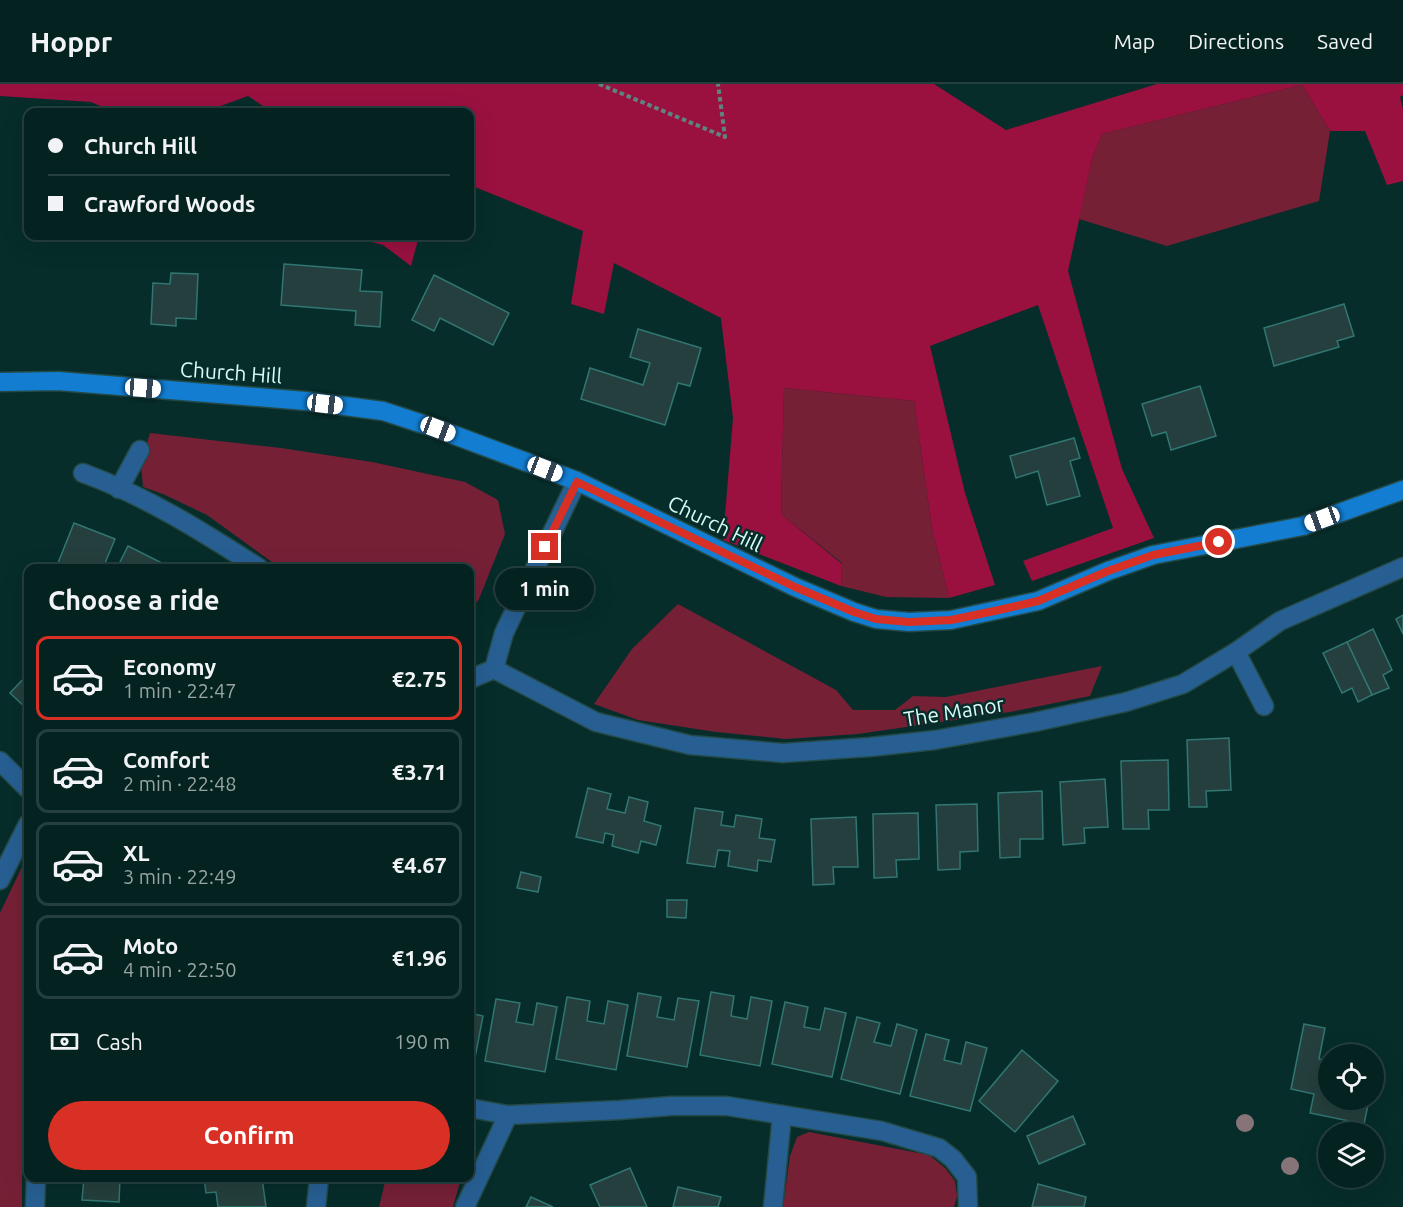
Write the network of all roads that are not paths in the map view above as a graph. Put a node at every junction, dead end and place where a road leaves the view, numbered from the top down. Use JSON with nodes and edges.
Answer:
{"nodes":[{"id":1,"x":0,"y":382,"type":"edge"},
{"id":2,"x":140,"y":450,"type":"dead end"},
{"id":3,"x":83,"y":473,"type":"dead end"},
{"id":4,"x":577,"y":482,"type":"junction"},
{"id":5,"x":119,"y":489,"type":"junction"},
{"id":6,"x":1403,"y":490,"type":"edge"},
{"id":7,"x":253,"y":564,"type":"edge"},
{"id":8,"x":1403,"y":567,"type":"edge"},
{"id":9,"x":1236,"y":652,"type":"junction"},
{"id":10,"x":494,"y":669,"type":"junction"},
{"id":11,"x":474,"y":677,"type":"edge"},
{"id":12,"x":1264,"y":706,"type":"dead end"},
{"id":13,"x":0,"y":761,"type":"edge"},
{"id":14,"x":24,"y":785,"type":"edge"},
{"id":15,"x":24,"y":832,"type":"edge"},
{"id":16,"x":0,"y":880,"type":"edge"},
{"id":17,"x":474,"y":1109,"type":"edge"},
{"id":18,"x":508,"y":1115,"type":"junction"},
{"id":19,"x":782,"y":1115,"type":"junction"},
{"id":20,"x":36,"y":1182,"type":"edge"},
{"id":21,"x":318,"y":1182,"type":"edge"},
{"id":22,"x":36,"y":1207,"type":"edge"},
{"id":23,"x":316,"y":1207,"type":"edge"},
{"id":24,"x":465,"y":1207,"type":"edge"},
{"id":25,"x":772,"y":1207,"type":"edge"},
{"id":26,"x":968,"y":1207,"type":"edge"}],
"edges":[{"from":1,"to":4,"type":"street","name":"Church Hill"},
{"from":2,"to":5,"type":"street"},
{"from":3,"to":5,"type":"street"},
{"from":4,"to":6,"type":"street","name":"Church Hill"},
{"from":4,"to":10,"type":"street"},
{"from":5,"to":7,"type":"street"},
{"from":8,"to":9,"type":"street","name":"The Manor"},
{"from":9,"to":10,"type":"street","name":"The Manor"},
{"from":9,"to":12,"type":"street"},
{"from":10,"to":11,"type":"street"},
{"from":13,"to":14,"type":"street"},
{"from":15,"to":16,"type":"street"},
{"from":17,"to":18,"type":"street"},
{"from":18,"to":19,"type":"street"},
{"from":18,"to":24,"type":"street"},
{"from":19,"to":25,"type":"street"},
{"from":19,"to":26,"type":"street"},
{"from":20,"to":22,"type":"street"},
{"from":21,"to":23,"type":"street"}]}
